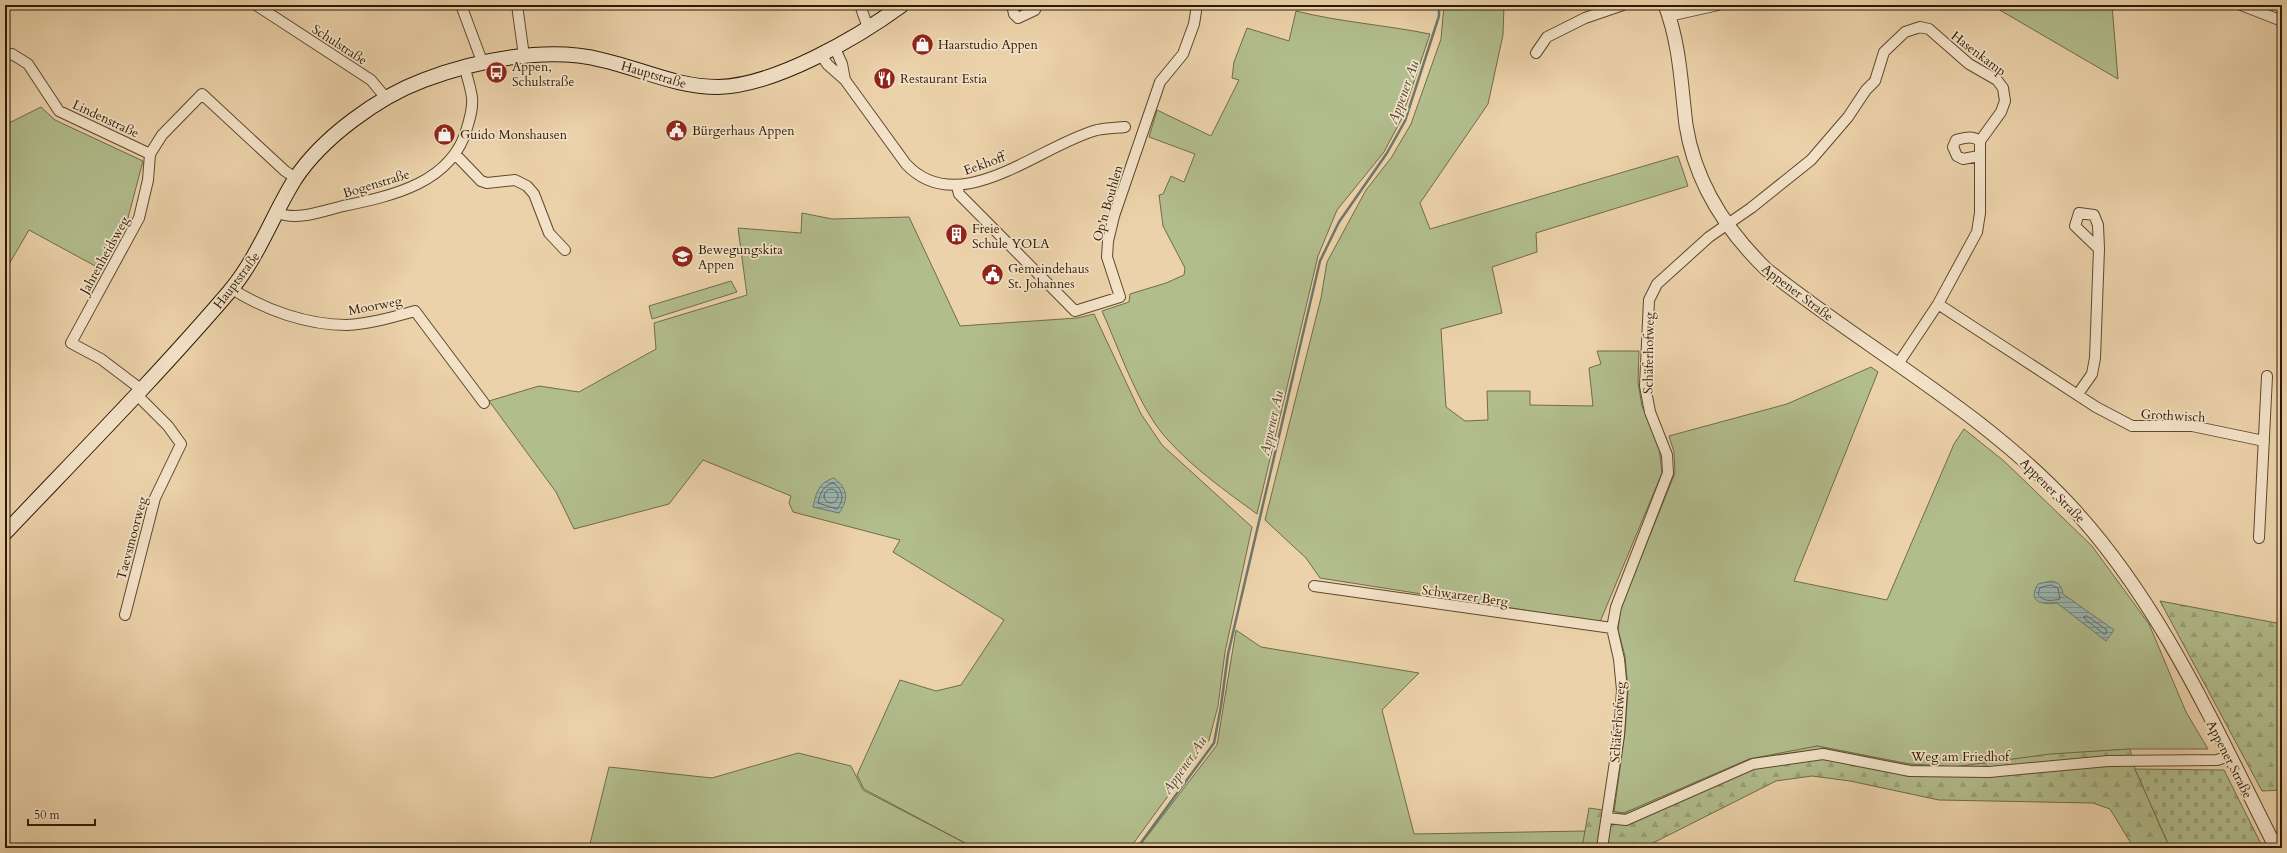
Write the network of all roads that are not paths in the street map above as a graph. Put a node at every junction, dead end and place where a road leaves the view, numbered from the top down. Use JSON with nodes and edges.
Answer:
{"nodes":[{"id":1,"x":256,"y":5,"type":"edge"},
{"id":2,"x":461,"y":5,"type":"edge"},
{"id":3,"x":517,"y":5,"type":"edge"},
{"id":4,"x":860,"y":5,"type":"edge"},
{"id":5,"x":902,"y":5,"type":"edge"},
{"id":6,"x":1012,"y":5,"type":"edge"},
{"id":7,"x":1030,"y":5,"type":"edge"},
{"id":8,"x":1197,"y":5,"type":"edge"},
{"id":9,"x":1623,"y":5,"type":"edge"},
{"id":10,"x":1718,"y":5,"type":"edge"},
{"id":11,"x":2241,"y":5,"type":"edge"},
{"id":12,"x":1667,"y":11,"type":"edge"},
{"id":13,"x":2282,"y":21,"type":"edge"},
{"id":14,"x":868,"y":28,"type":"junction"},
{"id":15,"x":834,"y":46,"type":"junction"},
{"id":16,"x":1536,"y":53,"type":"dead end"},
{"id":17,"x":820,"y":54,"type":"junction"},
{"id":18,"x":5,"y":56,"type":"edge"},
{"id":19,"x":524,"y":56,"type":"junction"},
{"id":20,"x":483,"y":64,"type":"junction"},
{"id":21,"x":465,"y":68,"type":"junction"},
{"id":22,"x":845,"y":80,"type":"junction"},
{"id":23,"x":386,"y":98,"type":"junction"},
{"id":24,"x":1125,"y":127,"type":"dead end"},
{"id":25,"x":1980,"y":142,"type":"junction"},
{"id":26,"x":150,"y":154,"type":"junction"},
{"id":27,"x":456,"y":155,"type":"junction"},
{"id":28,"x":1979,"y":156,"type":"junction"},
{"id":29,"x":296,"y":178,"type":"junction"},
{"id":30,"x":957,"y":186,"type":"junction"},
{"id":31,"x":278,"y":213,"type":"junction"},
{"id":32,"x":1725,"y":224,"type":"junction"},
{"id":33,"x":2099,"y":249,"type":"dead end"},
{"id":34,"x":564,"y":250,"type":"dead end"},
{"id":35,"x":232,"y":289,"type":"junction"},
{"id":36,"x":1938,"y":304,"type":"junction"},
{"id":37,"x":1898,"y":364,"type":"junction"},
{"id":38,"x":2267,"y":376,"type":"dead end"},
{"id":39,"x":139,"y":392,"type":"junction"},
{"id":40,"x":2078,"y":394,"type":"junction"},
{"id":41,"x":484,"y":403,"type":"dead end"},
{"id":42,"x":2264,"y":441,"type":"junction"},
{"id":43,"x":5,"y":533,"type":"edge"},
{"id":44,"x":2259,"y":538,"type":"dead end"},
{"id":45,"x":1314,"y":586,"type":"dead end"},
{"id":46,"x":125,"y":615,"type":"dead end"},
{"id":47,"x":1612,"y":628,"type":"junction"},
{"id":48,"x":2229,"y":756,"type":"junction"},
{"id":49,"x":1608,"y":818,"type":"junction"},
{"id":50,"x":1602,"y":848,"type":"edge"},
{"id":51,"x":2276,"y":848,"type":"edge"}],
"edges":[{"from":1,"to":23,"type":"street","name":"Schulstraße"},
{"from":2,"to":20,"type":"street"},
{"from":3,"to":19,"type":"street"},
{"from":4,"to":14,"type":"street"},
{"from":5,"to":14,"type":"main road","name":"Hauptstraße"},
{"from":6,"to":7,"type":"street"},
{"from":8,"to":30,"type":"street","name":"Op'n Bouhlen"},
{"from":9,"to":16,"type":"street"},
{"from":10,"to":12,"type":"street"},
{"from":11,"to":13,"type":"street"},
{"from":12,"to":32,"type":"street"},
{"from":14,"to":15,"type":"main road","name":"Hauptstraße"},
{"from":15,"to":17,"type":"main road","name":"Hauptstraße"},
{"from":15,"to":22,"type":"street","name":"Eekhoff"},
{"from":17,"to":19,"type":"main road","name":"Hauptstraße"},
{"from":17,"to":22,"type":"street","name":"Eekhoff"},
{"from":18,"to":26,"type":"street","name":"Lindenstraße"},
{"from":19,"to":20,"type":"main road","name":"Hauptstraße"},
{"from":20,"to":21,"type":"main road","name":"Hauptstraße"},
{"from":21,"to":23,"type":"main road","name":"Hauptstraße"},
{"from":21,"to":27,"type":"street","name":"Bogenstraße"},
{"from":22,"to":30,"type":"street","name":"Eekhoff"},
{"from":23,"to":29,"type":"main road","name":"Hauptstraße"},
{"from":24,"to":30,"type":"street","name":"Eekhoff"},
{"from":25,"to":28,"type":"street"},
{"from":25,"to":28,"type":"street"},
{"from":25,"to":32,"type":"street","name":"Hasenkamp"},
{"from":26,"to":29,"type":"street","name":"Jahrenheidsweg"},
{"from":26,"to":39,"type":"street","name":"Jahrenheidsweg"},
{"from":27,"to":31,"type":"street","name":"Bogenstraße"},
{"from":27,"to":34,"type":"street"},
{"from":28,"to":36,"type":"street"},
{"from":29,"to":31,"type":"main road","name":"Hauptstraße"},
{"from":31,"to":35,"type":"main road","name":"Hauptstraße"},
{"from":32,"to":37,"type":"street","name":"Appener Straße"},
{"from":32,"to":47,"type":"street","name":"Schäferhofweg"},
{"from":33,"to":40,"type":"street"},
{"from":35,"to":39,"type":"main road","name":"Hauptstraße"},
{"from":35,"to":41,"type":"street","name":"Moorweg"},
{"from":36,"to":37,"type":"street"},
{"from":36,"to":40,"type":"street"},
{"from":37,"to":48,"type":"street","name":"Appener Straße"},
{"from":38,"to":42,"type":"street"},
{"from":39,"to":43,"type":"main road","name":"Hauptstraße"},
{"from":39,"to":46,"type":"street","name":"Taevsmoorweg"},
{"from":40,"to":42,"type":"street","name":"Grothwisch"},
{"from":42,"to":44,"type":"street"},
{"from":45,"to":47,"type":"street","name":"Schwarzer Berg"},
{"from":47,"to":49,"type":"street","name":"Schäferhofweg"},
{"from":48,"to":49,"type":"street","name":"Weg am Friedhof"},
{"from":48,"to":51,"type":"street","name":"Appener Straße"},
{"from":49,"to":50,"type":"street","name":"Schäferhofweg"}]}
